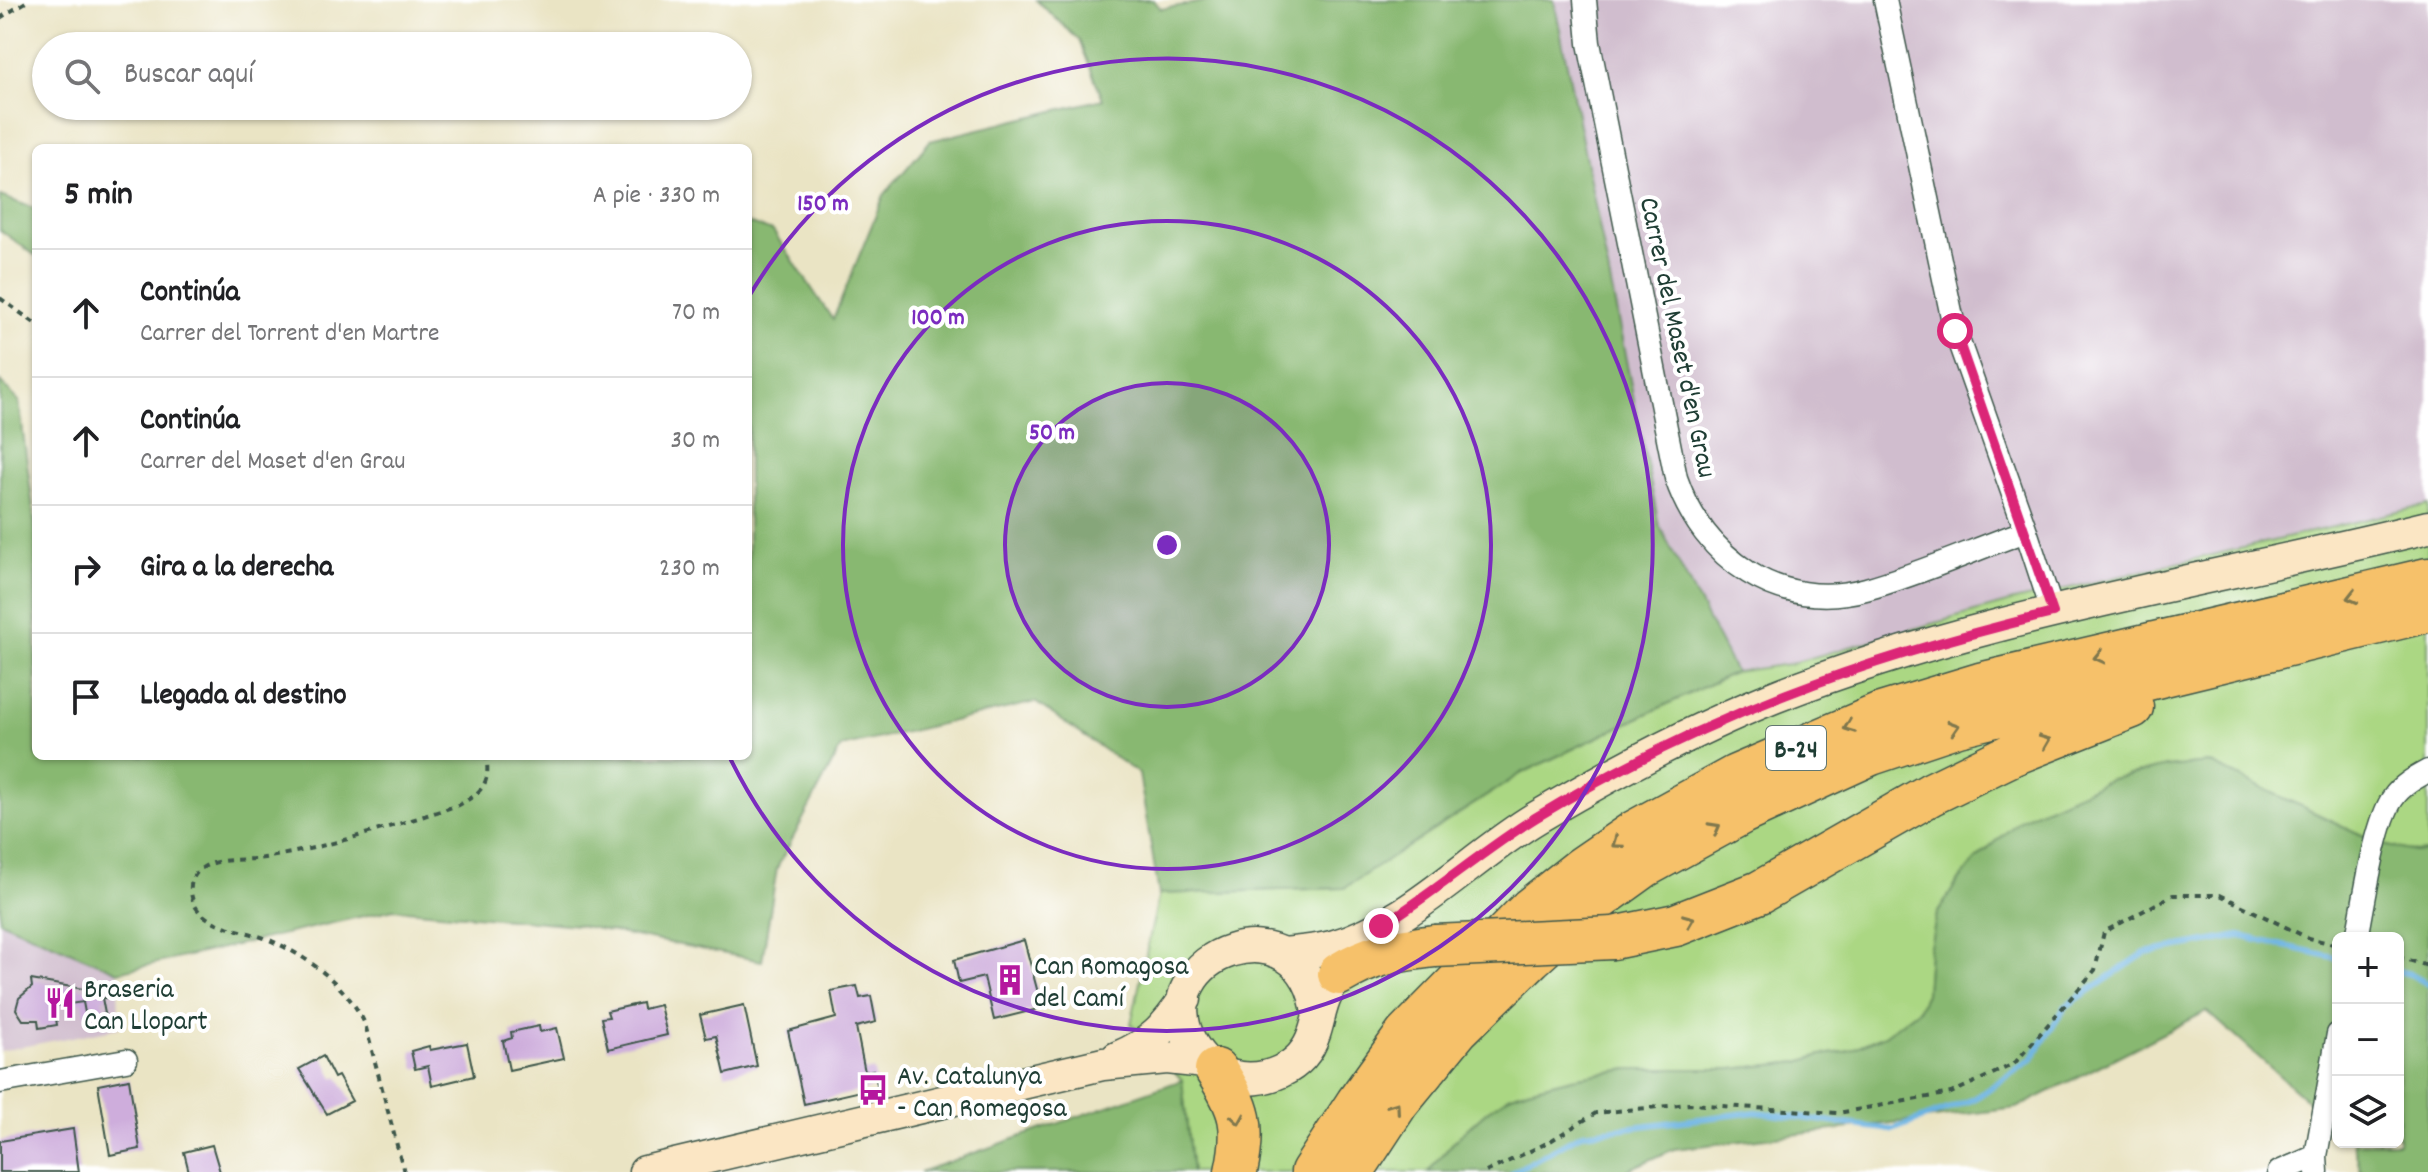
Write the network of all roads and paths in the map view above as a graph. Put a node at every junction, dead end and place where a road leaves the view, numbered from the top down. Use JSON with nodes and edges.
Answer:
{"nodes":[{"id":1,"x":29,"y":0,"type":"edge"},
{"id":2,"x":1585,"y":0,"type":"edge"},
{"id":3,"x":1885,"y":0,"type":"edge"},
{"id":4,"x":0,"y":18,"type":"edge"},
{"id":5,"x":0,"y":298,"type":"edge"},
{"id":6,"x":32,"y":321,"type":"edge"},
{"id":7,"x":2428,"y":527,"type":"edge"},
{"id":8,"x":2026,"y":531,"type":"junction"},
{"id":9,"x":2428,"y":579,"type":"edge"},
{"id":10,"x":2428,"y":611,"type":"edge"},
{"id":11,"x":2053,"y":613,"type":"junction"},
{"id":12,"x":2297,"y":642,"type":"junction"},
{"id":13,"x":487,"y":760,"type":"edge"},
{"id":14,"x":2428,"y":771,"type":"edge"},
{"id":15,"x":1381,"y":926,"type":"junction"},
{"id":16,"x":2358,"y":932,"type":"edge"},
{"id":17,"x":2332,"y":944,"type":"edge"},
{"id":18,"x":1283,"y":954,"type":"junction"},
{"id":19,"x":2404,"y":959,"type":"edge"},
{"id":20,"x":2428,"y":966,"type":"edge"},
{"id":21,"x":1339,"y":974,"type":"junction"},
{"id":22,"x":1185,"y":999,"type":"junction"},
{"id":23,"x":1318,"y":1013,"type":"junction"},
{"id":24,"x":126,"y":1060,"type":"dead end"},
{"id":25,"x":1103,"y":1064,"type":"junction"},
{"id":26,"x":1211,"y":1066,"type":"junction"},
{"id":27,"x":2332,"y":1069,"type":"edge"},
{"id":28,"x":0,"y":1082,"type":"edge"},
{"id":29,"x":2316,"y":1164,"type":"edge"},
{"id":30,"x":404,"y":1172,"type":"edge"},
{"id":31,"x":645,"y":1172,"type":"edge"},
{"id":32,"x":1236,"y":1172,"type":"edge"},
{"id":33,"x":1312,"y":1172,"type":"edge"},
{"id":34,"x":1352,"y":1172,"type":"edge"},
{"id":35,"x":1486,"y":1172,"type":"edge"},
{"id":36,"x":2279,"y":1172,"type":"edge"}],
"edges":[{"from":1,"to":4,"type":"path"},
{"from":2,"to":8,"type":"street","name":"Carrer del Maset d'en Grau"},
{"from":3,"to":8,"type":"street"},
{"from":5,"to":6,"type":"path"},
{"from":7,"to":11,"type":"street"},
{"from":8,"to":11,"type":"street"},
{"from":9,"to":33,"type":"highway","number":"B-24","one_way":true},
{"from":10,"to":12,"type":"highway","number":"B-24"},
{"from":11,"to":15,"type":"street"},
{"from":21,"to":12,"type":"highway","one_way":true,"bridge":true},
{"from":34,"to":12,"type":"highway","number":"B-24","one_way":true},
{"from":13,"to":30,"type":"path"},
{"from":14,"to":16,"type":"street"},
{"from":15,"to":18,"type":"street"},
{"from":15,"to":21,"type":"street"},
{"from":17,"to":35,"type":"path"},
{"from":18,"to":22,"type":"street"},
{"from":18,"to":23,"type":"street"},
{"from":19,"to":20,"type":"path"},
{"from":21,"to":23,"type":"street"},
{"from":22,"to":25,"type":"street"},
{"from":22,"to":26,"type":"street"},
{"from":23,"to":26,"type":"street"},
{"from":24,"to":28,"type":"street"},
{"from":25,"to":26,"type":"street"},
{"from":25,"to":31,"type":"street"},
{"from":26,"to":32,"type":"highway","one_way":true},
{"from":27,"to":29,"type":"street"},
{"from":29,"to":36,"type":"street"}]}
